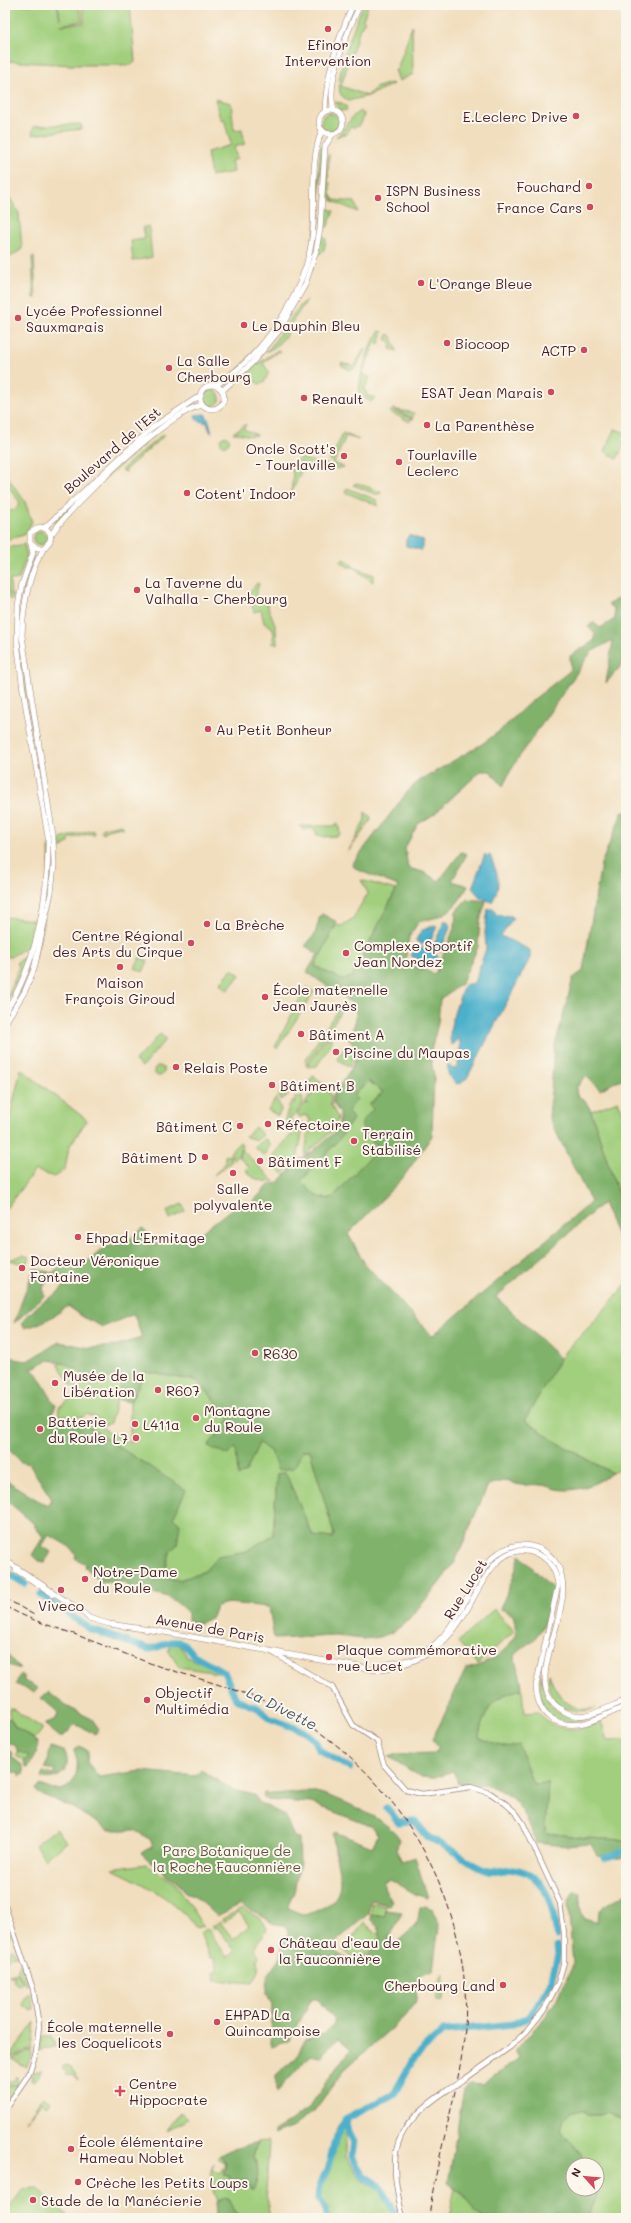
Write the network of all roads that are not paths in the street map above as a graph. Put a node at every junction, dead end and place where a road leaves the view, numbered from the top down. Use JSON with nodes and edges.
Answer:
{"nodes":[{"id":1,"x":353,"y":5,"type":"edge"},
{"id":2,"x":360,"y":5,"type":"edge"},
{"id":3,"x":334,"y":110,"type":"junction"},
{"id":4,"x":325,"y":111,"type":"junction"},
{"id":5,"x":322,"y":130,"type":"junction"},
{"id":6,"x":333,"y":134,"type":"junction"},
{"id":7,"x":215,"y":386,"type":"junction"},
{"id":8,"x":222,"y":391,"type":"junction"},
{"id":9,"x":201,"y":395,"type":"junction"},
{"id":10,"x":203,"y":405,"type":"junction"},
{"id":11,"x":44,"y":528,"type":"junction"},
{"id":12,"x":50,"y":535,"type":"junction"},
{"id":13,"x":30,"y":542,"type":"junction"},
{"id":14,"x":44,"y":548,"type":"junction"},
{"id":15,"x":51,"y":837,"type":"junction"},
{"id":16,"x":5,"y":1012,"type":"edge"},
{"id":17,"x":5,"y":1023,"type":"edge"},
{"id":18,"x":5,"y":1561,"type":"edge"},
{"id":19,"x":270,"y":1651,"type":"junction"},
{"id":20,"x":309,"y":1658,"type":"junction"},
{"id":21,"x":626,"y":1700,"type":"edge"},
{"id":22,"x":626,"y":1706,"type":"edge"},
{"id":23,"x":5,"y":1906,"type":"edge"},
{"id":24,"x":5,"y":2109,"type":"edge"},
{"id":25,"x":403,"y":2218,"type":"edge"}],
"edges":[{"from":1,"to":4,"type":"main road"},
{"from":2,"to":3,"type":"main road"},
{"from":3,"to":4,"type":"main road"},
{"from":3,"to":6,"type":"main road"},
{"from":4,"to":5,"type":"main road"},
{"from":5,"to":6,"type":"main road"},
{"from":5,"to":7,"type":"main road"},
{"from":6,"to":8,"type":"main road"},
{"from":7,"to":8,"type":"main road"},
{"from":7,"to":9,"type":"main road"},
{"from":8,"to":10,"type":"main road"},
{"from":9,"to":10,"type":"main road"},
{"from":9,"to":11,"type":"main road","name":"Boulevard de l'Est"},
{"from":10,"to":12,"type":"main road","name":"Boulevard de l'Est"},
{"from":11,"to":12,"type":"main road"},
{"from":11,"to":13,"type":"main road"},
{"from":12,"to":14,"type":"main road"},
{"from":13,"to":14,"type":"main road"},
{"from":13,"to":15,"type":"main road"},
{"from":14,"to":15,"type":"main road"},
{"from":15,"to":16,"type":"main road"},
{"from":15,"to":17,"type":"main road"},
{"from":18,"to":19,"type":"main road","name":"Avenue de Paris"},
{"from":19,"to":20,"type":"main road","name":"Rue Lucet"},
{"from":19,"to":25,"type":"main road","bridge":true},
{"from":20,"to":21,"type":"main road","name":"Rue Lucet"},
{"from":20,"to":22,"type":"main road","name":"Rue Lucet"},
{"from":23,"to":24,"type":"main road"}]}
